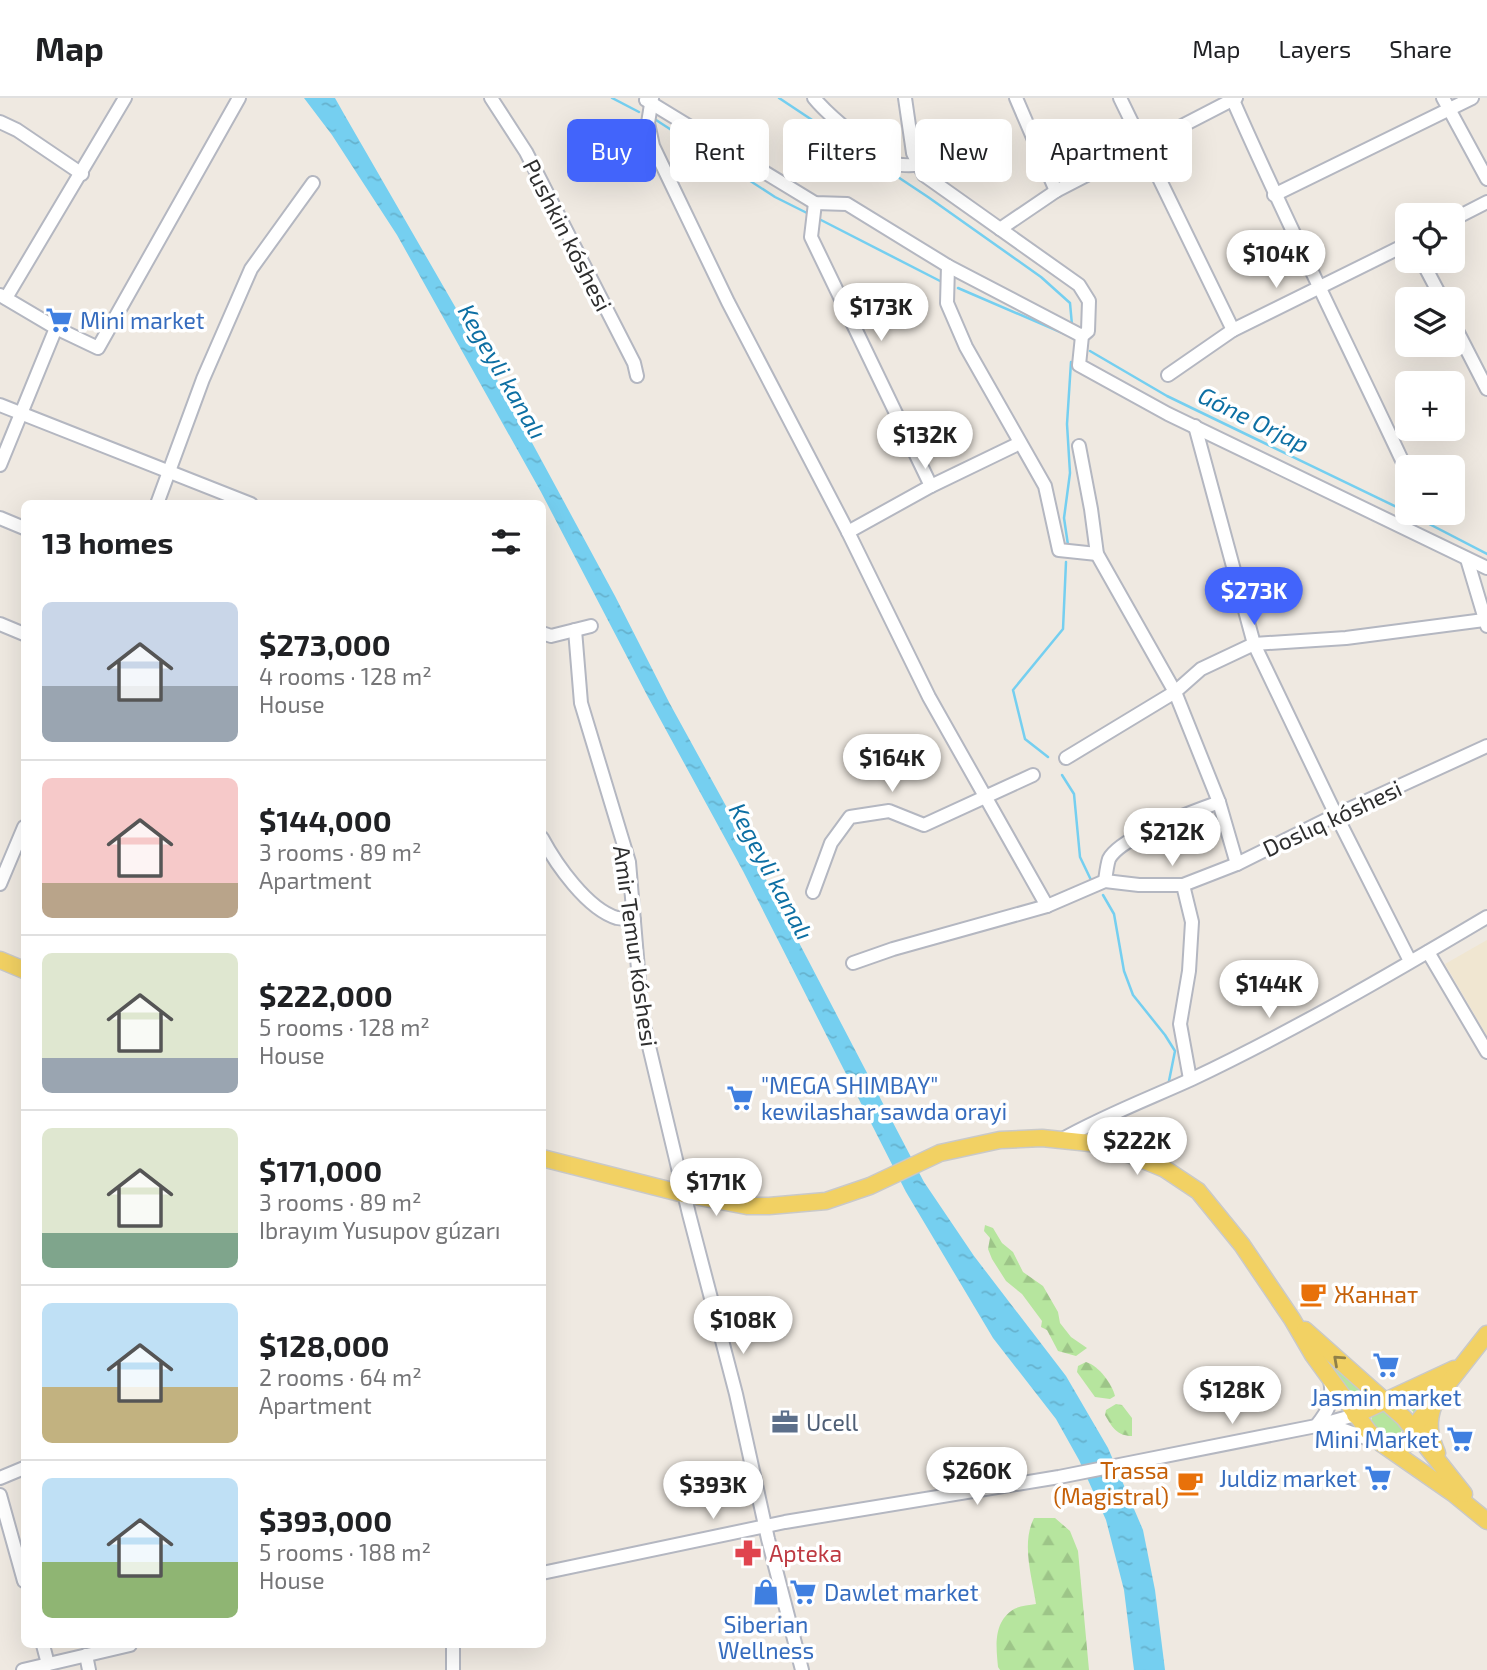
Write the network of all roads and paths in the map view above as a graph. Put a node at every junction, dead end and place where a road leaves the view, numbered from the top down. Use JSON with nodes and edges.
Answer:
{"nodes":[{"id":1,"x":125,"y":98,"type":"edge"},
{"id":2,"x":239,"y":98,"type":"edge"},
{"id":3,"x":491,"y":98,"type":"edge"},
{"id":4,"x":814,"y":98,"type":"edge"},
{"id":5,"x":905,"y":98,"type":"edge"},
{"id":6,"x":1016,"y":98,"type":"edge"},
{"id":7,"x":1120,"y":98,"type":"edge"},
{"id":8,"x":1472,"y":98,"type":"edge"},
{"id":9,"x":1233,"y":99,"type":"edge"},
{"id":10,"x":649,"y":100,"type":"edge"},
{"id":11,"x":1446,"y":104,"type":"edge"},
{"id":12,"x":1130,"y":119,"type":"edge"},
{"id":13,"x":1192,"y":120,"type":"edge"},
{"id":14,"x":0,"y":122,"type":"edge"},
{"id":15,"x":915,"y":157,"type":"edge"},
{"id":16,"x":915,"y":165,"type":"edge"},
{"id":17,"x":82,"y":174,"type":"junction"},
{"id":18,"x":1487,"y":179,"type":"edge"},
{"id":19,"x":934,"y":182,"type":"edge"},
{"id":20,"x":1073,"y":182,"type":"edge"},
{"id":21,"x":1161,"y":182,"type":"edge"},
{"id":22,"x":313,"y":183,"type":"dead end"},
{"id":23,"x":1056,"y":191,"type":"junction"},
{"id":24,"x":1274,"y":195,"type":"junction"},
{"id":25,"x":1487,"y":202,"type":"edge"},
{"id":26,"x":815,"y":203,"type":"junction"},
{"id":27,"x":1465,"y":213,"type":"edge"},
{"id":28,"x":1000,"y":229,"type":"junction"},
{"id":29,"x":1395,"y":250,"type":"edge"},
{"id":30,"x":948,"y":266,"type":"junction"},
{"id":31,"x":1321,"y":287,"type":"junction"},
{"id":32,"x":3,"y":297,"type":"edge"},
{"id":33,"x":56,"y":328,"type":"junction"},
{"id":34,"x":1233,"y":330,"type":"junction"},
{"id":35,"x":1082,"y":337,"type":"junction"},
{"id":36,"x":1465,"y":346,"type":"edge"},
{"id":37,"x":1168,"y":375,"type":"dead end"},
{"id":38,"x":637,"y":376,"type":"dead end"},
{"id":39,"x":1487,"y":389,"type":"edge"},
{"id":40,"x":0,"y":405,"type":"edge"},
{"id":41,"x":21,"y":413,"type":"junction"},
{"id":42,"x":1195,"y":426,"type":"junction"},
{"id":43,"x":1020,"y":443,"type":"junction"},
{"id":44,"x":1079,"y":446,"type":"dead end"},
{"id":45,"x":1400,"y":455,"type":"edge"},
{"id":46,"x":0,"y":465,"type":"edge"},
{"id":47,"x":169,"y":473,"type":"junction"},
{"id":48,"x":931,"y":486,"type":"junction"},
{"id":49,"x":158,"y":500,"type":"edge"},
{"id":50,"x":240,"y":500,"type":"edge"},
{"id":51,"x":0,"y":518,"type":"edge"},
{"id":52,"x":21,"y":527,"type":"edge"},
{"id":53,"x":848,"y":532,"type":"junction"},
{"id":54,"x":1097,"y":554,"type":"junction"},
{"id":55,"x":1467,"y":559,"type":"junction"},
{"id":56,"x":1487,"y":568,"type":"edge"},
{"id":57,"x":1485,"y":623,"type":"edge"},
{"id":58,"x":0,"y":624,"type":"edge"},
{"id":59,"x":591,"y":626,"type":"dead end"},
{"id":60,"x":575,"y":630,"type":"junction"},
{"id":61,"x":21,"y":633,"type":"edge"},
{"id":62,"x":546,"y":634,"type":"edge"},
{"id":63,"x":1254,"y":644,"type":"junction"},
{"id":64,"x":1175,"y":692,"type":"junction"},
{"id":65,"x":1487,"y":746,"type":"edge"},
{"id":66,"x":1066,"y":758,"type":"dead end"},
{"id":67,"x":1032,"y":775,"type":"dead end"},
{"id":68,"x":985,"y":798,"type":"junction"},
{"id":69,"x":1219,"y":802,"type":"junction"},
{"id":70,"x":1336,"y":815,"type":"junction"},
{"id":71,"x":21,"y":834,"type":"edge"},
{"id":72,"x":546,"y":846,"type":"edge"},
{"id":73,"x":1237,"y":864,"type":"junction"},
{"id":74,"x":1105,"y":881,"type":"junction"},
{"id":75,"x":0,"y":884,"type":"edge"},
{"id":76,"x":1183,"y":885,"type":"junction"},
{"id":77,"x":813,"y":892,"type":"dead end"},
{"id":78,"x":1047,"y":906,"type":"junction"},
{"id":79,"x":1487,"y":917,"type":"edge"},
{"id":80,"x":634,"y":920,"type":"junction"},
{"id":81,"x":1428,"y":952,"type":"junction"},
{"id":82,"x":0,"y":960,"type":"edge"},
{"id":83,"x":1410,"y":961,"type":"junction"},
{"id":84,"x":853,"y":963,"type":"dead end"},
{"id":85,"x":21,"y":969,"type":"edge"},
{"id":86,"x":1487,"y":1052,"type":"edge"},
{"id":87,"x":1190,"y":1079,"type":"junction"},
{"id":88,"x":1061,"y":1140,"type":"junction"},
{"id":89,"x":546,"y":1159,"type":"edge"},
{"id":90,"x":684,"y":1194,"type":"junction"},
{"id":91,"x":1292,"y":1319,"type":"junction"},
{"id":92,"x":1487,"y":1334,"type":"edge"},
{"id":93,"x":1460,"y":1366,"type":"junction"},
{"id":94,"x":1330,"y":1379,"type":"junction"},
{"id":95,"x":1438,"y":1393,"type":"junction"},
{"id":96,"x":1383,"y":1402,"type":"junction"},
{"id":97,"x":1355,"y":1415,"type":"junction"},
{"id":98,"x":1316,"y":1426,"type":"junction"},
{"id":99,"x":1413,"y":1428,"type":"junction"},
{"id":100,"x":1387,"y":1447,"type":"junction"},
{"id":101,"x":1443,"y":1468,"type":"junction"},
{"id":102,"x":21,"y":1469,"type":"edge"},
{"id":103,"x":0,"y":1478,"type":"edge"},
{"id":104,"x":0,"y":1495,"type":"edge"},
{"id":105,"x":1487,"y":1520,"type":"edge"},
{"id":106,"x":765,"y":1527,"type":"junction"},
{"id":107,"x":21,"y":1570,"type":"edge"},
{"id":108,"x":546,"y":1572,"type":"edge"},
{"id":109,"x":44,"y":1648,"type":"edge"},
{"id":110,"x":117,"y":1648,"type":"edge"},
{"id":111,"x":453,"y":1648,"type":"edge"},
{"id":112,"x":86,"y":1655,"type":"junction"},
{"id":113,"x":48,"y":1664,"type":"junction"},
{"id":114,"x":23,"y":1670,"type":"edge"},
{"id":115,"x":89,"y":1670,"type":"edge"},
{"id":116,"x":453,"y":1670,"type":"edge"},
{"id":117,"x":802,"y":1670,"type":"edge"}],
"edges":[{"from":1,"to":17,"type":"street"},
{"from":2,"to":33,"type":"street"},
{"from":3,"to":38,"type":"street","name":"Pushkin kóshesi"},
{"from":4,"to":16,"type":"street"},
{"from":5,"to":15,"type":"street"},
{"from":6,"to":23,"type":"street"},
{"from":7,"to":12,"type":"street"},
{"from":8,"to":11,"type":"street"},
{"from":9,"to":13,"type":"street"},
{"from":9,"to":24,"type":"street"},
{"from":10,"to":26,"type":"street"},
{"from":10,"to":53,"type":"street"},
{"from":11,"to":18,"type":"street"},
{"from":11,"to":24,"type":"street"},
{"from":14,"to":17,"type":"street"},
{"from":17,"to":32,"type":"street"},
{"from":19,"to":28,"type":"street"},
{"from":20,"to":23,"type":"street"},
{"from":21,"to":34,"type":"street"},
{"from":22,"to":47,"type":"street"},
{"from":23,"to":28,"type":"street"},
{"from":24,"to":31,"type":"street"},
{"from":25,"to":27,"type":"street"},
{"from":26,"to":30,"type":"street"},
{"from":26,"to":48,"type":"street"},
{"from":28,"to":35,"type":"street"},
{"from":29,"to":31,"type":"street"},
{"from":30,"to":35,"type":"street"},
{"from":30,"to":43,"type":"street"},
{"from":31,"to":34,"type":"street"},
{"from":31,"to":45,"type":"street"},
{"from":32,"to":33,"type":"street"},
{"from":33,"to":41,"type":"street"},
{"from":34,"to":37,"type":"street"},
{"from":35,"to":42,"type":"street"},
{"from":36,"to":39,"type":"street"},
{"from":40,"to":41,"type":"street"},
{"from":41,"to":46,"type":"street"},
{"from":41,"to":47,"type":"street"},
{"from":42,"to":55,"type":"street"},
{"from":42,"to":63,"type":"street"},
{"from":43,"to":48,"type":"street"},
{"from":43,"to":54,"type":"street"},
{"from":44,"to":54,"type":"street"},
{"from":47,"to":49,"type":"street"},
{"from":47,"to":50,"type":"street"},
{"from":48,"to":53,"type":"street"},
{"from":51,"to":52,"type":"street"},
{"from":53,"to":68,"type":"street"},
{"from":54,"to":64,"type":"street"},
{"from":55,"to":56,"type":"street"},
{"from":55,"to":57,"type":"street"},
{"from":57,"to":63,"type":"street"},
{"from":58,"to":61,"type":"street"},
{"from":59,"to":60,"type":"street"},
{"from":60,"to":62,"type":"street"},
{"from":60,"to":80,"type":"street","name":"Amir Temur kóshesi"},
{"from":63,"to":64,"type":"street"},
{"from":63,"to":70,"type":"street"},
{"from":64,"to":66,"type":"street"},
{"from":64,"to":69,"type":"street"},
{"from":65,"to":70,"type":"street","name":"Doslıq kóshesi"},
{"from":67,"to":68,"type":"street"},
{"from":68,"to":77,"type":"street"},
{"from":68,"to":78,"type":"street"},
{"from":69,"to":73,"type":"street"},
{"from":69,"to":74,"type":"street"},
{"from":70,"to":73,"type":"street","name":"Doslıq kóshesi"},
{"from":70,"to":83,"type":"street"},
{"from":71,"to":75,"type":"street"},
{"from":72,"to":80,"type":"street"},
{"from":73,"to":76,"type":"street","name":"Doslıq kóshesi"},
{"from":74,"to":76,"type":"street","name":"Doslıq kóshesi"},
{"from":74,"to":78,"type":"street","name":"Doslıq kóshesi"},
{"from":76,"to":87,"type":"street"},
{"from":78,"to":84,"type":"street","name":"Doslıq kóshesi"},
{"from":79,"to":81,"type":"street"},
{"from":80,"to":90,"type":"street","name":"Amir Temur kóshesi"},
{"from":81,"to":83,"type":"street"},
{"from":81,"to":86,"type":"street"},
{"from":82,"to":85,"type":"main road"},
{"from":83,"to":87,"type":"street"},
{"from":87,"to":88,"type":"street"},
{"from":88,"to":90,"type":"main road"},
{"from":88,"to":91,"type":"main road"},
{"from":89,"to":90,"type":"main road"},
{"from":90,"to":106,"type":"street","name":"Amir Temur kóshesi"},
{"from":91,"to":94,"type":"main road"},
{"from":96,"to":91,"type":"main road","one_way":true},
{"from":92,"to":93,"type":"main road"},
{"from":93,"to":95,"type":"main road"},
{"from":93,"to":96,"type":"main road"},
{"from":94,"to":97,"type":"main road"},
{"from":94,"to":98,"type":"street"},
{"from":95,"to":99,"type":"main road"},
{"from":95,"to":101,"type":"main road"},
{"from":96,"to":97,"type":"main road"},
{"from":96,"to":99,"type":"main road"},
{"from":97,"to":98,"type":"street"},
{"from":97,"to":100,"type":"main road"},
{"from":98,"to":100,"type":"street"},
{"from":98,"to":106,"type":"street"},
{"from":99,"to":100,"type":"main road"},
{"from":99,"to":101,"type":"main road"},
{"from":100,"to":105,"type":"main road"},
{"from":101,"to":105,"type":"main road"},
{"from":102,"to":103,"type":"street"},
{"from":104,"to":107,"type":"street"},
{"from":106,"to":108,"type":"street"},
{"from":106,"to":117,"type":"street","name":"Amir Temur kóshesi"},
{"from":109,"to":113,"type":"street"},
{"from":110,"to":112,"type":"street"},
{"from":111,"to":116,"type":"street"},
{"from":112,"to":113,"type":"street"},
{"from":112,"to":115,"type":"street"},
{"from":113,"to":114,"type":"street"}]}
